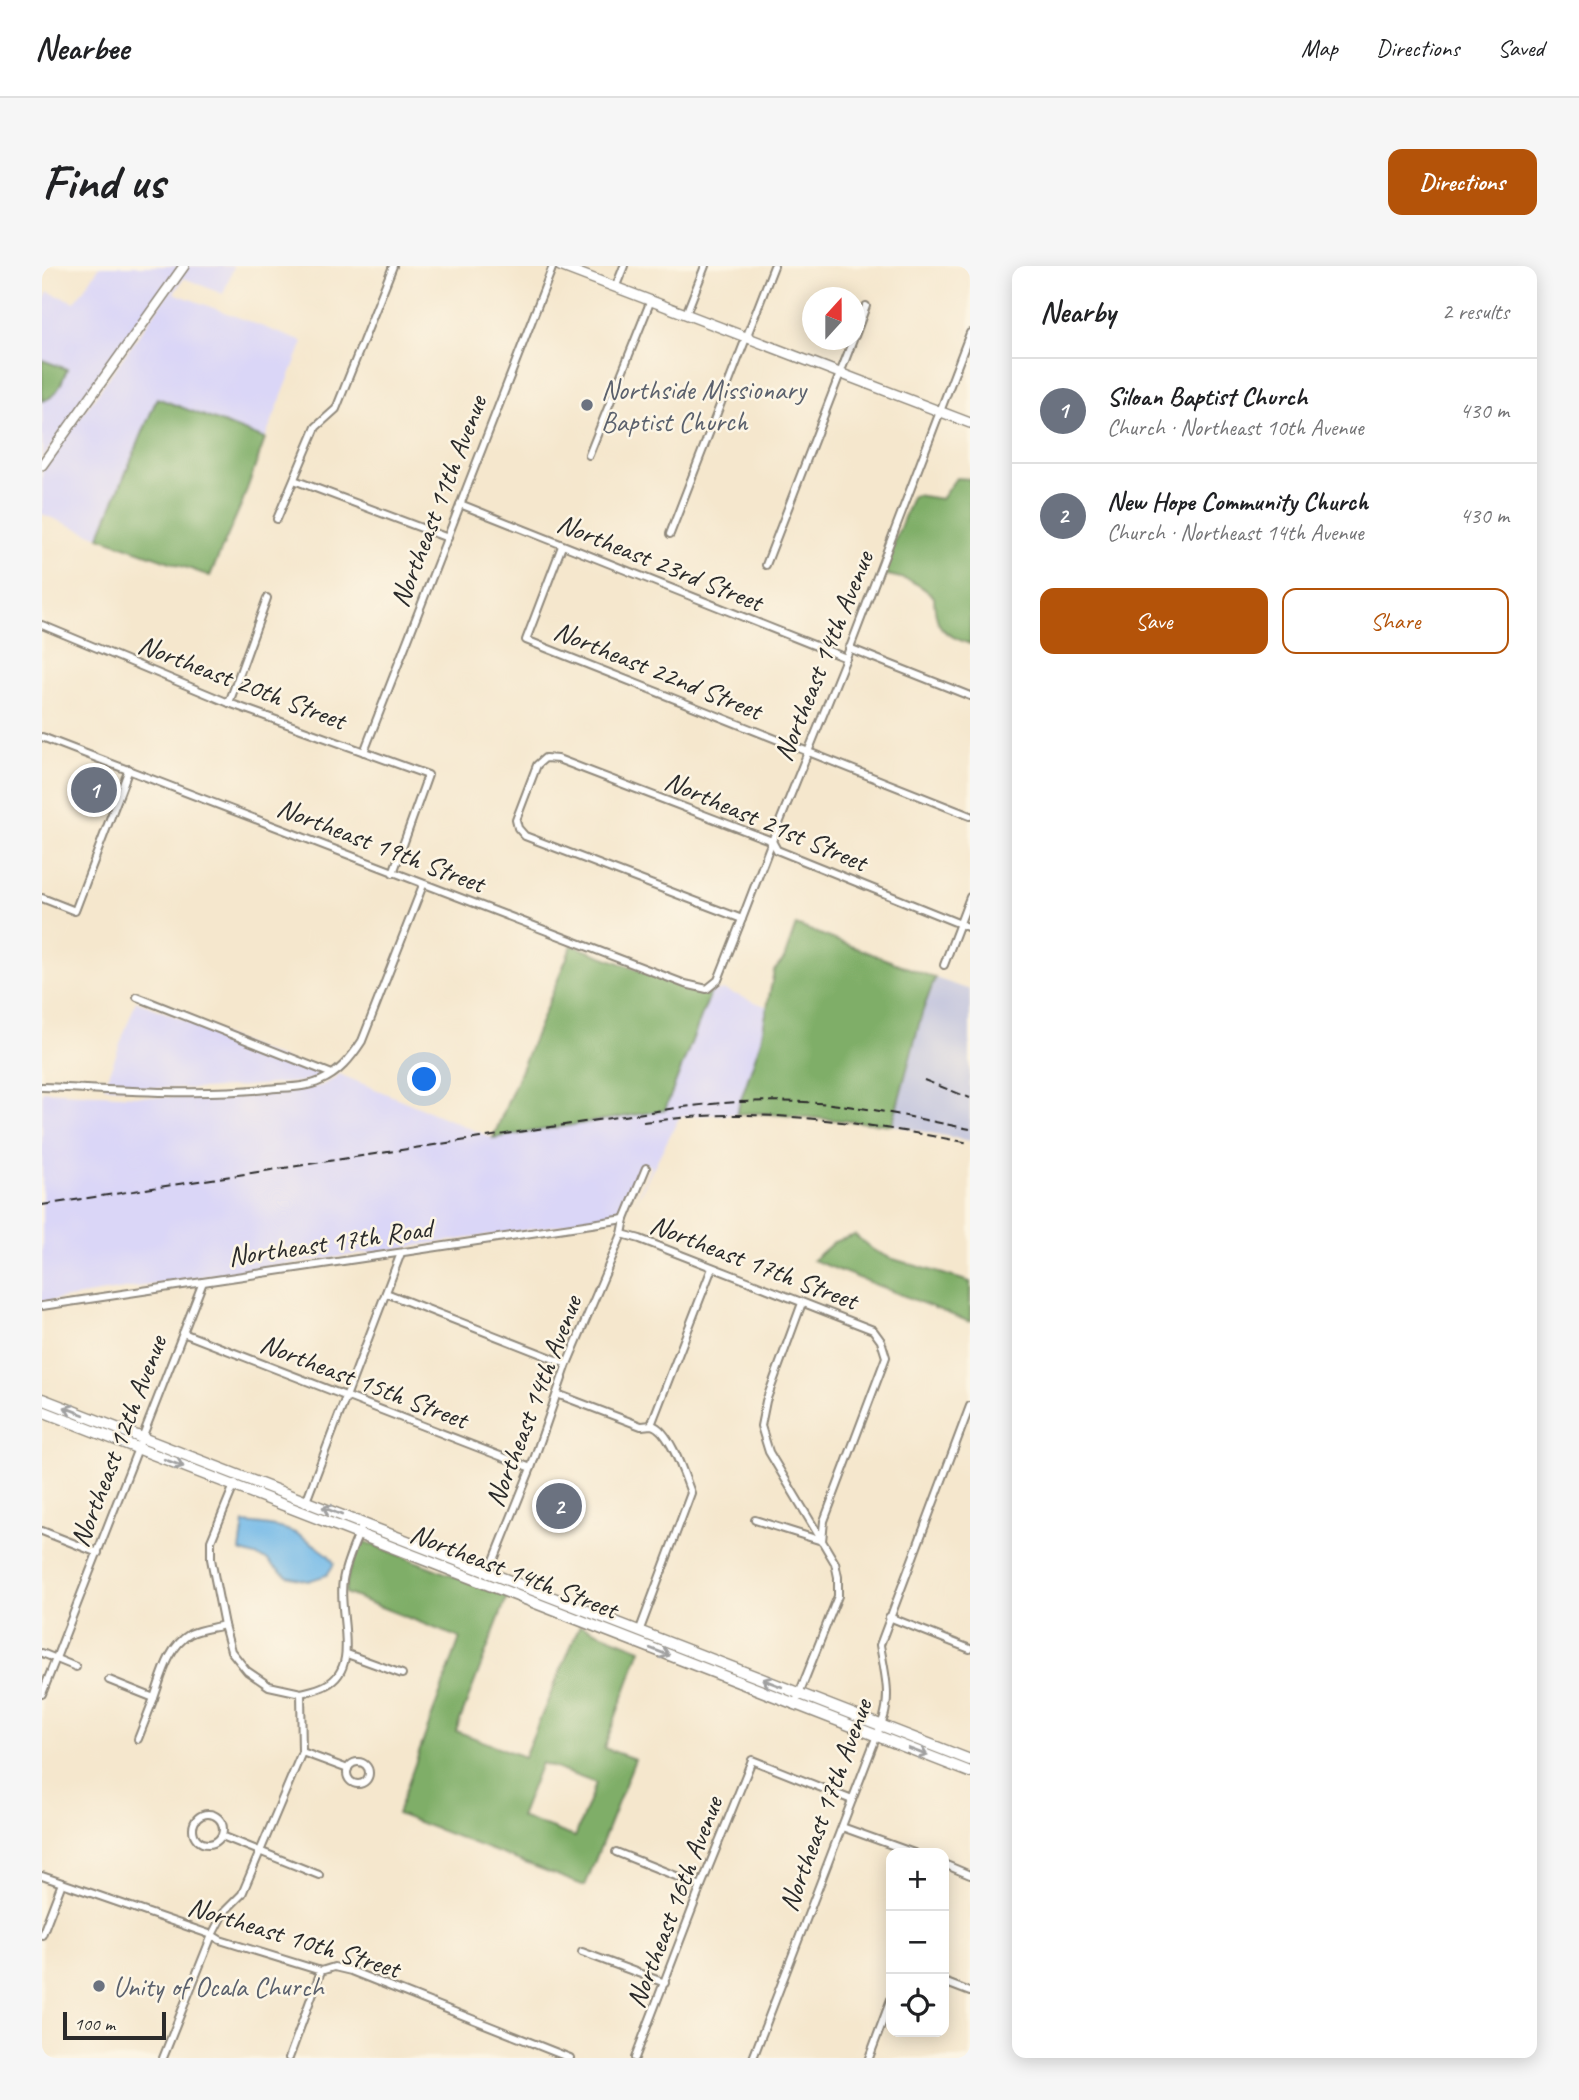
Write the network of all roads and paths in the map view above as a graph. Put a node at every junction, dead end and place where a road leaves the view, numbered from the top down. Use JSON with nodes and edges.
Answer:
{"nodes":[{"id":1,"x":184,"y":266,"type":"edge"},
{"id":2,"x":393,"y":266,"type":"edge"},
{"id":3,"x":553,"y":266,"type":"edge"},
{"id":4,"x":559,"y":266,"type":"edge"},
{"id":5,"x":624,"y":266,"type":"edge"},
{"id":6,"x":705,"y":266,"type":"edge"},
{"id":7,"x":775,"y":266,"type":"edge"},
{"id":8,"x":616,"y":286,"type":"junction"},
{"id":9,"x":651,"y":300,"type":"junction"},
{"id":10,"x":685,"y":313,"type":"junction"},
{"id":11,"x":970,"y":335,"type":"edge"},
{"id":12,"x":747,"y":338,"type":"junction"},
{"id":13,"x":849,"y":350,"type":"edge"},
{"id":14,"x":840,"y":373,"type":"junction"},
{"id":15,"x":941,"y":412,"type":"junction"},
{"id":16,"x":970,"y":423,"type":"edge"},
{"id":17,"x":589,"y":455,"type":"dead end"},
{"id":18,"x":42,"y":465,"type":"edge"},
{"id":19,"x":294,"y":480,"type":"junction"},
{"id":20,"x":460,"y":504,"type":"junction"},
{"id":21,"x":276,"y":519,"type":"dead end"},
{"id":22,"x":670,"y":534,"type":"dead end"},
{"id":23,"x":448,"y":537,"type":"junction"},
{"id":24,"x":562,"y":546,"type":"junction"},
{"id":25,"x":766,"y":565,"type":"dead end"},
{"id":26,"x":267,"y":598,"type":"dead end"},
{"id":27,"x":42,"y":625,"type":"edge"},
{"id":28,"x":849,"y":648,"type":"junction"},
{"id":29,"x":846,"y":658,"type":"junction"},
{"id":30,"x":970,"y":696,"type":"edge"},
{"id":31,"x":229,"y":702,"type":"junction"},
{"id":32,"x":42,"y":737,"type":"edge"},
{"id":33,"x":364,"y":752,"type":"junction"},
{"id":34,"x":807,"y":752,"type":"junction"},
{"id":35,"x":129,"y":769,"type":"junction"},
{"id":36,"x":970,"y":816,"type":"edge"},
{"id":37,"x":772,"y":841,"type":"junction"},
{"id":38,"x":393,"y":873,"type":"junction"},
{"id":39,"x":423,"y":885,"type":"junction"},
{"id":40,"x":970,"y":897,"type":"edge"},
{"id":41,"x":42,"y":898,"type":"edge"},
{"id":42,"x":743,"y":919,"type":"junction"},
{"id":43,"x":960,"y":925,"type":"junction"},
{"id":44,"x":970,"y":928,"type":"edge"},
{"id":45,"x":944,"y":965,"type":"dead end"},
{"id":46,"x":707,"y":989,"type":"joint"},
{"id":47,"x":137,"y":997,"type":"dead end"},
{"id":48,"x":332,"y":1074,"type":"junction"},
{"id":49,"x":42,"y":1087,"type":"edge"},
{"id":50,"x":646,"y":1168,"type":"dead end"},
{"id":51,"x":625,"y":1219,"type":"junction"},
{"id":52,"x":622,"y":1234,"type":"junction"},
{"id":53,"x":401,"y":1253,"type":"junction"},
{"id":54,"x":712,"y":1268,"type":"junction"},
{"id":55,"x":203,"y":1282,"type":"junction"},
{"id":56,"x":386,"y":1293,"type":"junction"},
{"id":57,"x":802,"y":1303,"type":"junction"},
{"id":58,"x":42,"y":1306,"type":"edge"},
{"id":59,"x":183,"y":1333,"type":"junction"},
{"id":60,"x":566,"y":1364,"type":"junction"},
{"id":61,"x":557,"y":1394,"type":"junction"},
{"id":62,"x":346,"y":1395,"type":"junction"},
{"id":63,"x":42,"y":1399,"type":"edge"},
{"id":64,"x":970,"y":1406,"type":"edge"},
{"id":65,"x":42,"y":1411,"type":"edge"},
{"id":66,"x":652,"y":1425,"type":"junction"},
{"id":67,"x":143,"y":1438,"type":"junction"},
{"id":68,"x":139,"y":1449,"type":"junction"},
{"id":69,"x":531,"y":1468,"type":"junction"},
{"id":70,"x":238,"y":1475,"type":"junction"},
{"id":71,"x":234,"y":1486,"type":"junction"},
{"id":72,"x":307,"y":1501,"type":"junction"},
{"id":73,"x":302,"y":1513,"type":"junction"},
{"id":74,"x":755,"y":1520,"type":"dead end"},
{"id":75,"x":363,"y":1524,"type":"junction"},
{"id":76,"x":42,"y":1531,"type":"edge"},
{"id":77,"x":359,"y":1535,"type":"junction"},
{"id":78,"x":822,"y":1541,"type":"junction"},
{"id":79,"x":98,"y":1553,"type":"junction"},
{"id":80,"x":489,"y":1572,"type":"junction"},
{"id":81,"x":485,"y":1584,"type":"junction"},
{"id":82,"x":889,"y":1617,"type":"junction"},
{"id":83,"x":224,"y":1625,"type":"junction"},
{"id":84,"x":639,"y":1631,"type":"junction"},
{"id":85,"x":635,"y":1642,"type":"junction"},
{"id":86,"x":970,"y":1649,"type":"edge"},
{"id":87,"x":42,"y":1653,"type":"edge"},
{"id":88,"x":347,"y":1654,"type":"junction"},
{"id":89,"x":56,"y":1659,"type":"junction"},
{"id":90,"x":76,"y":1667,"type":"dead end"},
{"id":91,"x":402,"y":1674,"type":"dead end"},
{"id":92,"x":109,"y":1680,"type":"dead end"},
{"id":93,"x":300,"y":1693,"type":"junction"},
{"id":94,"x":799,"y":1693,"type":"junction"},
{"id":95,"x":42,"y":1694,"type":"edge"},
{"id":96,"x":154,"y":1698,"type":"junction"},
{"id":97,"x":795,"y":1704,"type":"junction"},
{"id":98,"x":881,"y":1725,"type":"junction"},
{"id":99,"x":877,"y":1736,"type":"junction"},
{"id":100,"x":138,"y":1739,"type":"dead end"},
{"id":101,"x":302,"y":1752,"type":"junction"},
{"id":102,"x":970,"y":1759,"type":"edge"},
{"id":103,"x":348,"y":1769,"type":"dead end"},
{"id":104,"x":970,"y":1772,"type":"edge"},
{"id":105,"x":852,"y":1800,"type":"junction"},
{"id":106,"x":842,"y":1827,"type":"junction"},
{"id":107,"x":222,"y":1836,"type":"junction"},
{"id":108,"x":900,"y":1848,"type":"edge"},
{"id":109,"x":260,"y":1852,"type":"junction"},
{"id":110,"x":616,"y":1852,"type":"dead end"},
{"id":111,"x":949,"y":1866,"type":"edge"},
{"id":112,"x":319,"y":1875,"type":"dead end"},
{"id":113,"x":970,"y":1875,"type":"edge"},
{"id":114,"x":42,"y":1876,"type":"edge"},
{"id":115,"x":62,"y":1883,"type":"junction"},
{"id":116,"x":701,"y":1886,"type":"junction"},
{"id":117,"x":42,"y":1935,"type":"edge"},
{"id":118,"x":212,"y":1936,"type":"junction"},
{"id":119,"x":582,"y":1952,"type":"dead end"},
{"id":120,"x":321,"y":1971,"type":"junction"},
{"id":121,"x":665,"y":1983,"type":"junction"},
{"id":122,"x":949,"y":1984,"type":"edge"},
{"id":123,"x":970,"y":1992,"type":"edge"},
{"id":124,"x":886,"y":2013,"type":"edge"},
{"id":125,"x":163,"y":2058,"type":"edge"},
{"id":126,"x":289,"y":2058,"type":"edge"},
{"id":127,"x":570,"y":2058,"type":"edge"},
{"id":128,"x":635,"y":2058,"type":"edge"},
{"id":129,"x":753,"y":2058,"type":"edge"},
{"id":130,"x":869,"y":2058,"type":"edge"}],
"edges":[{"from":1,"to":18,"type":"street"},
{"from":2,"to":19,"type":"street"},
{"from":3,"to":20,"type":"street","name":"Northeast 11th Avenue"},
{"from":4,"to":8,"type":"street"},
{"from":5,"to":8,"type":"street"},
{"from":6,"to":10,"type":"street"},
{"from":7,"to":12,"type":"street"},
{"from":8,"to":9,"type":"street"},
{"from":9,"to":10,"type":"street"},
{"from":9,"to":17,"type":"street"},
{"from":10,"to":12,"type":"street"},
{"from":11,"to":15,"type":"street","name":"Northeast 14th Avenue"},
{"from":12,"to":14,"type":"street"},
{"from":12,"to":22,"type":"street"},
{"from":13,"to":14,"type":"street"},
{"from":14,"to":15,"type":"street"},
{"from":14,"to":25,"type":"street"},
{"from":15,"to":16,"type":"street"},
{"from":15,"to":28,"type":"street","name":"Northeast 14th Avenue"},
{"from":19,"to":21,"type":"street"},
{"from":19,"to":23,"type":"street"},
{"from":20,"to":23,"type":"street","name":"Northeast 11th Avenue"},
{"from":20,"to":24,"type":"street","name":"Northeast 23rd Street"},
{"from":23,"to":33,"type":"street","name":"Northeast 11th Avenue"},
{"from":24,"to":29,"type":"street","name":"Northeast 23rd Street"},
{"from":24,"to":34,"type":"street","name":"Northeast 22nd Street"},
{"from":26,"to":31,"type":"street"},
{"from":27,"to":31,"type":"street","name":"Northeast 20th Street"},
{"from":28,"to":29,"type":"street","name":"Northeast 14th Avenue"},
{"from":28,"to":30,"type":"street"},
{"from":29,"to":34,"type":"street","name":"Northeast 14th Avenue"},
{"from":31,"to":33,"type":"street","name":"Northeast 20th Street"},
{"from":32,"to":35,"type":"street","name":"Northeast 19th Street"},
{"from":33,"to":38,"type":"street","name":"Northeast 20th Street"},
{"from":34,"to":36,"type":"street","name":"Northeast 22nd Street"},
{"from":34,"to":37,"type":"street","name":"Northeast 14th Avenue"},
{"from":35,"to":38,"type":"street","name":"Northeast 19th Street"},
{"from":35,"to":41,"type":"street"},
{"from":37,"to":42,"type":"street","name":"Northeast 14th Avenue"},
{"from":37,"to":42,"type":"street","name":"Northeast 21st Street"},
{"from":37,"to":43,"type":"street","name":"Northeast 21st Street"},
{"from":38,"to":39,"type":"street","name":"Northeast 19th Street"},
{"from":39,"to":46,"type":"street","name":"Northeast 19th Street"},
{"from":39,"to":48,"type":"street"},
{"from":40,"to":43,"type":"street"},
{"from":42,"to":46,"type":"street","name":"Northeast 14th Avenue"},
{"from":43,"to":44,"type":"street","name":"Northeast 21st Street"},
{"from":43,"to":45,"type":"street"},
{"from":47,"to":48,"type":"street"},
{"from":48,"to":49,"type":"street"},
{"from":50,"to":51,"type":"street","name":"Northeast 17th Street"},
{"from":51,"to":52,"type":"street","name":"Northeast 17th Street"},
{"from":51,"to":53,"type":"street","name":"Northeast 17th Road"},
{"from":52,"to":54,"type":"street","name":"Northeast 17th Street"},
{"from":52,"to":60,"type":"street","name":"Northeast 14th Avenue"},
{"from":53,"to":55,"type":"street","name":"Northeast 17th Road"},
{"from":53,"to":56,"type":"street"},
{"from":54,"to":57,"type":"street","name":"Northeast 17th Street"},
{"from":54,"to":66,"type":"street"},
{"from":55,"to":58,"type":"street","name":"Northeast 17th Road"},
{"from":55,"to":59,"type":"street","name":"Northeast 12th Avenue"},
{"from":56,"to":60,"type":"street"},
{"from":56,"to":62,"type":"street"},
{"from":57,"to":78,"type":"street"},
{"from":57,"to":78,"type":"street","name":"Northeast 17th Street"},
{"from":59,"to":62,"type":"street","name":"Northeast 15th Street"},
{"from":59,"to":67,"type":"street","name":"Northeast 12th Avenue"},
{"from":60,"to":61,"type":"street","name":"Northeast 14th Avenue"},
{"from":61,"to":66,"type":"street"},
{"from":61,"to":69,"type":"street","name":"Northeast 14th Avenue"},
{"from":62,"to":69,"type":"street","name":"Northeast 15th Street"},
{"from":62,"to":72,"type":"street"},
{"from":67,"to":63,"type":"main road","name":"Northeast 14th Street","one_way":true},
{"from":64,"to":82,"type":"street","name":"Northeast 17th Avenue"},
{"from":65,"to":68,"type":"main road","name":"Northeast 14th Street"},
{"from":66,"to":84,"type":"street"},
{"from":67,"to":68,"type":"street","name":"Northeast 12th Avenue"},
{"from":67,"to":70,"type":"main road","name":"Northeast 14th Street"},
{"from":68,"to":71,"type":"main road","name":"Northeast 14th Street","one_way":true},
{"from":68,"to":79,"type":"street","name":"Northeast 12th Avenue"},
{"from":69,"to":80,"type":"street","name":"Northeast 14th Avenue"},
{"from":70,"to":71,"type":"street"},
{"from":70,"to":72,"type":"main road","name":"Northeast 14th Street"},
{"from":71,"to":73,"type":"main road","name":"Northeast 14th Street"},
{"from":71,"to":83,"type":"street"},
{"from":72,"to":73,"type":"street"},
{"from":75,"to":72,"type":"main road","name":"Northeast 14th Street","one_way":true},
{"from":73,"to":77,"type":"main road","name":"Northeast 14th Street"},
{"from":74,"to":78,"type":"street"},
{"from":75,"to":77,"type":"street"},
{"from":75,"to":80,"type":"main road","name":"Northeast 14th Street"},
{"from":76,"to":79,"type":"street"},
{"from":77,"to":81,"type":"main road","name":"Northeast 14th Street"},
{"from":77,"to":88,"type":"street"},
{"from":78,"to":94,"type":"street"},
{"from":79,"to":89,"type":"street","name":"Northeast 12th Avenue"},
{"from":80,"to":81,"type":"street","name":"Northeast 14th Avenue"},
{"from":80,"to":84,"type":"main road","name":"Northeast 14th Street"},
{"from":81,"to":85,"type":"main road","name":"Northeast 14th Street"},
{"from":82,"to":86,"type":"street"},
{"from":82,"to":98,"type":"street","name":"Northeast 17th Avenue"},
{"from":83,"to":93,"type":"street"},
{"from":83,"to":96,"type":"street"},
{"from":84,"to":85,"type":"street"},
{"from":94,"to":84,"type":"main road","name":"Northeast 14th Street","one_way":true},
{"from":85,"to":97,"type":"main road","name":"Northeast 14th Street","one_way":true},
{"from":87,"to":89,"type":"street"},
{"from":88,"to":91,"type":"street"},
{"from":88,"to":93,"type":"street"},
{"from":89,"to":90,"type":"street"},
{"from":89,"to":95,"type":"street","name":"Northeast 12th Avenue"},
{"from":92,"to":96,"type":"street"},
{"from":93,"to":101,"type":"street"},
{"from":94,"to":97,"type":"street"},
{"from":94,"to":98,"type":"main road","name":"Northeast 14th Street"},
{"from":96,"to":100,"type":"street"},
{"from":97,"to":99,"type":"main road","name":"Northeast 14th Street"},
{"from":98,"to":99,"type":"street","name":"Northeast 17th Avenue"},
{"from":98,"to":102,"type":"main road","name":"Northeast 14th Street"},
{"from":99,"to":104,"type":"main road","name":"Northeast 14th Street","one_way":true},
{"from":99,"to":105,"type":"street","name":"Northeast 17th Avenue"},
{"from":101,"to":103,"type":"street"},
{"from":101,"to":109,"type":"street"},
{"from":105,"to":106,"type":"street","name":"Northeast 17th Avenue"},
{"from":105,"to":116,"type":"street","name":"Northeast 16th Avenue"},
{"from":106,"to":108,"type":"street"},
{"from":106,"to":129,"type":"street","name":"Northeast 17th Avenue"},
{"from":107,"to":107,"type":"street"},
{"from":107,"to":109,"type":"street"},
{"from":109,"to":112,"type":"street"},
{"from":109,"to":118,"type":"street"},
{"from":110,"to":116,"type":"street"},
{"from":111,"to":113,"type":"street"},
{"from":114,"to":115,"type":"street","name":"Northeast 10th Street"},
{"from":115,"to":117,"type":"street"},
{"from":115,"to":118,"type":"street","name":"Northeast 10th Street"},
{"from":116,"to":121,"type":"street","name":"Northeast 16th Avenue"},
{"from":118,"to":120,"type":"street","name":"Northeast 10th Street"},
{"from":118,"to":125,"type":"street"},
{"from":119,"to":121,"type":"street"},
{"from":120,"to":126,"type":"street"},
{"from":120,"to":127,"type":"street","name":"Northeast 10th Street"},
{"from":121,"to":128,"type":"street","name":"Northeast 16th Avenue"},
{"from":122,"to":123,"type":"street"},
{"from":124,"to":130,"type":"street"}]}
